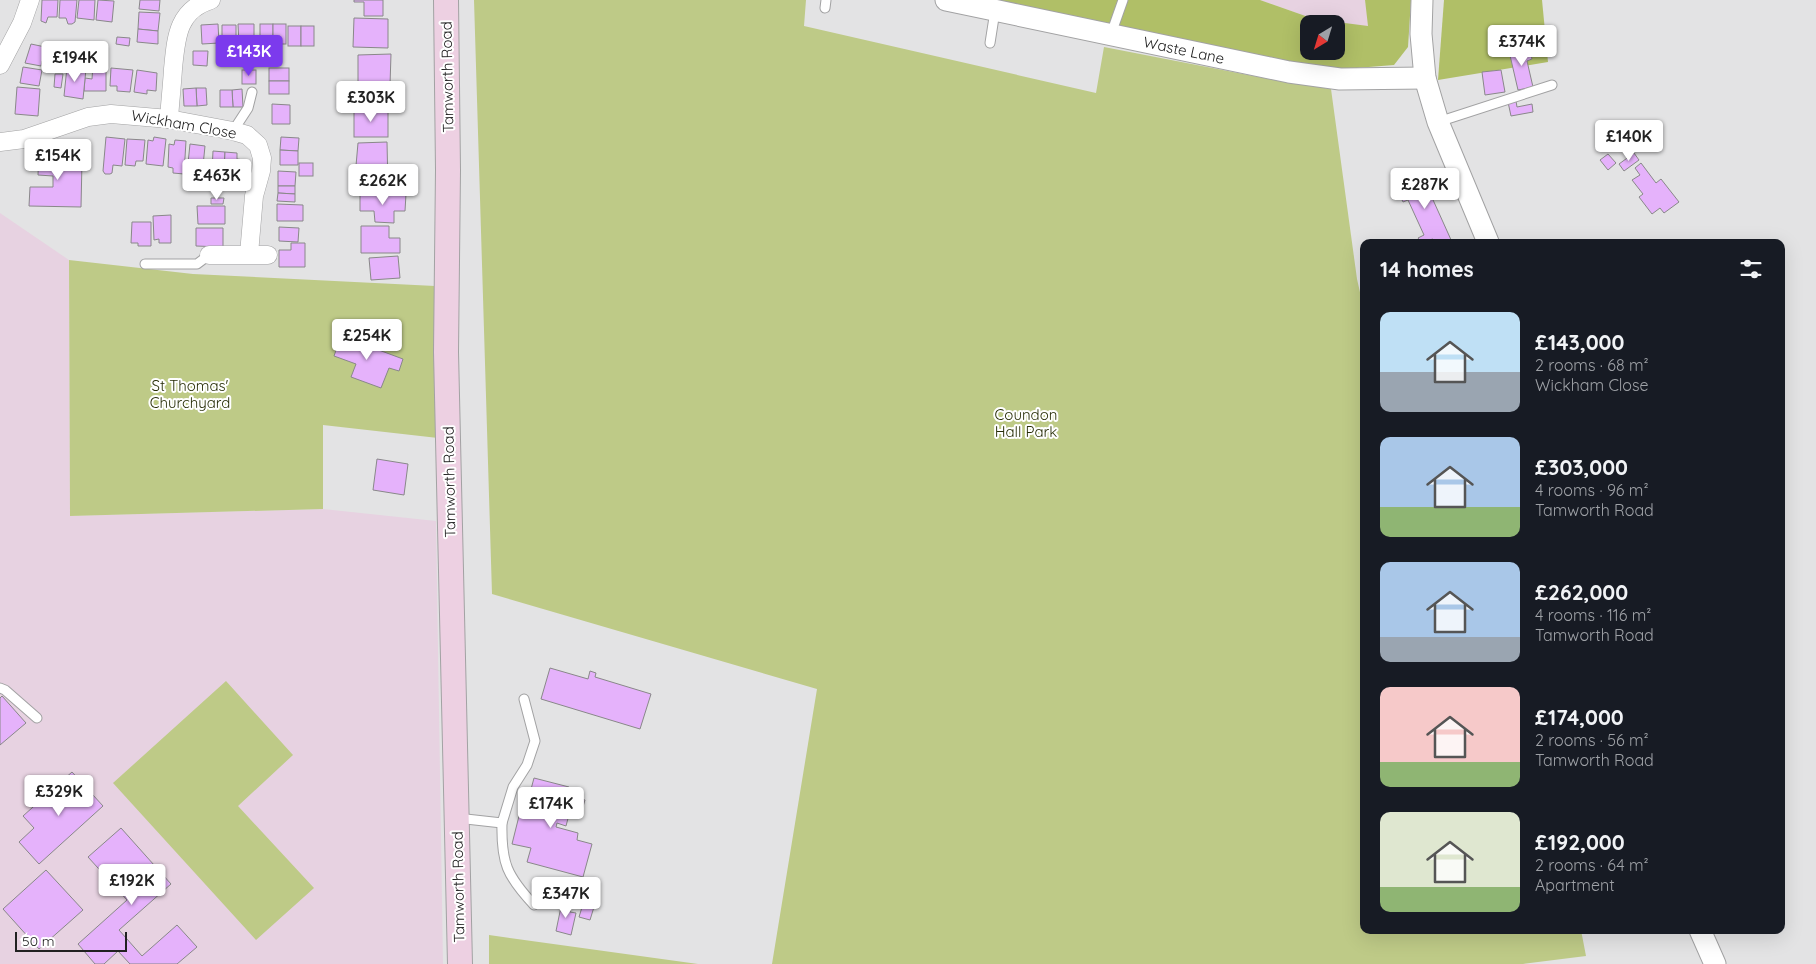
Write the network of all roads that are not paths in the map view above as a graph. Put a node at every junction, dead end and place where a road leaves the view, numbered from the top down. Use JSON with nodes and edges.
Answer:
{"nodes":[{"id":1,"x":30,"y":0,"type":"edge"},
{"id":2,"x":446,"y":0,"type":"edge"},
{"id":3,"x":946,"y":0,"type":"edge"},
{"id":4,"x":1123,"y":0,"type":"edge"},
{"id":5,"x":1422,"y":0,"type":"edge"},
{"id":6,"x":198,"y":2,"type":"edge"},
{"id":7,"x":995,"y":10,"type":"junction"},
{"id":8,"x":1110,"y":34,"type":"junction"},
{"id":9,"x":990,"y":43,"type":"dead end"},
{"id":10,"x":0,"y":65,"type":"edge"},
{"id":11,"x":1425,"y":78,"type":"junction"},
{"id":12,"x":1552,"y":85,"type":"dead end"},
{"id":13,"x":252,"y":92,"type":"dead end"},
{"id":14,"x":169,"y":119,"type":"junction"},
{"id":15,"x":1438,"y":122,"type":"junction"},
{"id":16,"x":233,"y":131,"type":"junction"},
{"id":17,"x":0,"y":142,"type":"edge"},
{"id":18,"x":1487,"y":239,"type":"edge"},
{"id":19,"x":249,"y":254,"type":"junction"},
{"id":20,"x":210,"y":255,"type":"joint"},
{"id":21,"x":268,"y":255,"type":"dead end"},
{"id":22,"x":145,"y":264,"type":"dead end"},
{"id":23,"x":0,"y":688,"type":"edge"},
{"id":24,"x":524,"y":699,"type":"dead end"},
{"id":25,"x":37,"y":718,"type":"dead end"},
{"id":26,"x":456,"y":818,"type":"junction"},
{"id":27,"x":502,"y":823,"type":"junction"},
{"id":28,"x":534,"y":905,"type":"dead end"},
{"id":29,"x":1702,"y":934,"type":"edge"},
{"id":30,"x":460,"y":964,"type":"edge"},
{"id":31,"x":1715,"y":964,"type":"edge"}],
"edges":[{"from":1,"to":10,"type":"street"},
{"from":2,"to":26,"type":"main road","name":"Tamworth Road"},
{"from":3,"to":7,"type":"street","name":"Waste Lane"},
{"from":4,"to":8,"type":"lane"},
{"from":5,"to":11,"type":"street"},
{"from":6,"to":14,"type":"street"},
{"from":7,"to":8,"type":"street","name":"Waste Lane"},
{"from":7,"to":9,"type":"lane"},
{"from":8,"to":11,"type":"street","name":"Waste Lane"},
{"from":11,"to":15,"type":"street"},
{"from":12,"to":15,"type":"lane"},
{"from":13,"to":16,"type":"lane"},
{"from":14,"to":16,"type":"street","name":"Wickham Close"},
{"from":14,"to":17,"type":"street","name":"Wickham Close"},
{"from":15,"to":18,"type":"street"},
{"from":16,"to":19,"type":"street","name":"Wickham Close"},
{"from":19,"to":20,"type":"street"},
{"from":19,"to":21,"type":"street"},
{"from":20,"to":22,"type":"lane"},
{"from":23,"to":25,"type":"lane"},
{"from":24,"to":27,"type":"lane"},
{"from":26,"to":27,"type":"lane"},
{"from":26,"to":30,"type":"main road","name":"Tamworth Road"},
{"from":27,"to":28,"type":"lane"},
{"from":29,"to":31,"type":"street"}]}
